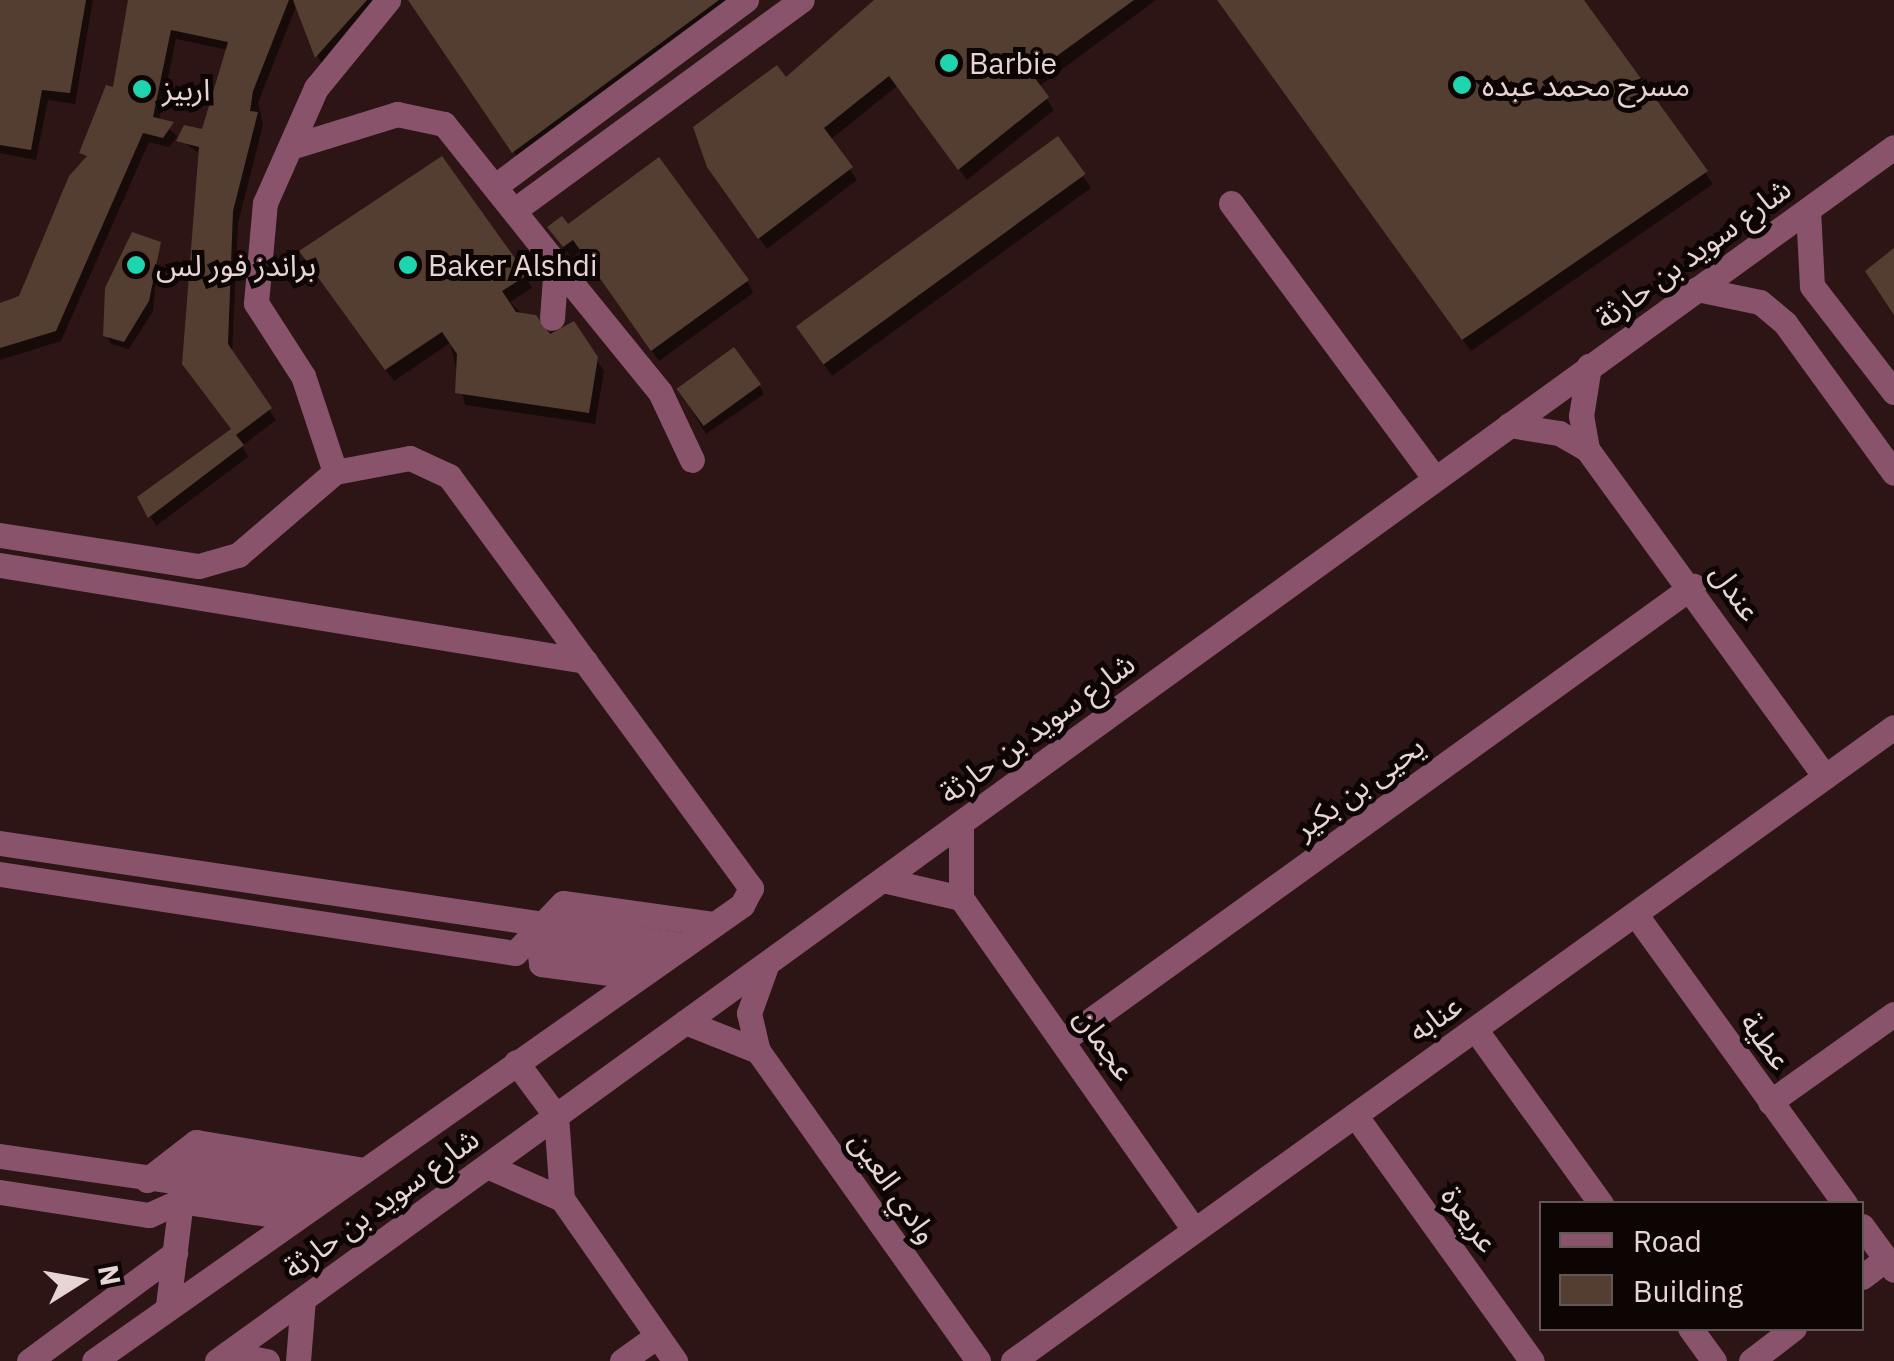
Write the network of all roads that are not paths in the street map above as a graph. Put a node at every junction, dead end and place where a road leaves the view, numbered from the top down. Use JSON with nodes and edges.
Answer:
{"nodes":[{"id":1,"x":388,"y":0,"type":"edge"},
{"id":2,"x":802,"y":0,"type":"edge"},
{"id":3,"x":743,"y":2,"type":"edge"},
{"id":4,"x":760,"y":30,"type":"junction"},
{"id":5,"x":643,"y":98,"type":"junction"},
{"id":6,"x":297,"y":145,"type":"junction"},
{"id":7,"x":1894,"y":147,"type":"edge"},
{"id":8,"x":498,"y":184,"type":"junction"},
{"id":9,"x":1231,"y":203,"type":"dead end"},
{"id":10,"x":516,"y":209,"type":"junction"},
{"id":11,"x":1808,"y":210,"type":"junction"},
{"id":12,"x":556,"y":264,"type":"junction"},
{"id":13,"x":1697,"y":289,"type":"junction"},
{"id":14,"x":552,"y":318,"type":"dead end"},
{"id":15,"x":1589,"y":366,"type":"junction"},
{"id":16,"x":1894,"y":392,"type":"edge"},
{"id":17,"x":1509,"y":424,"type":"junction"},
{"id":18,"x":1587,"y":449,"type":"junction"},
{"id":19,"x":692,"y":460,"type":"dead end"},
{"id":20,"x":336,"y":472,"type":"junction"},
{"id":21,"x":1894,"y":473,"type":"edge"},
{"id":22,"x":1434,"y":479,"type":"junction"},
{"id":23,"x":0,"y":535,"type":"edge"},
{"id":24,"x":0,"y":565,"type":"edge"},
{"id":25,"x":1693,"y":586,"type":"junction"},
{"id":26,"x":585,"y":660,"type":"junction"},
{"id":27,"x":1894,"y":727,"type":"edge"},
{"id":28,"x":1825,"y":777,"type":"junction"},
{"id":29,"x":961,"y":823,"type":"junction"},
{"id":30,"x":0,"y":843,"type":"edge"},
{"id":31,"x":0,"y":874,"type":"edge"},
{"id":32,"x":883,"y":880,"type":"junction"},
{"id":33,"x":961,"y":898,"type":"junction"},
{"id":34,"x":1636,"y":915,"type":"junction"},
{"id":35,"x":715,"y":924,"type":"junction"},
{"id":36,"x":536,"y":927,"type":"junction"},
{"id":37,"x":684,"y":945,"type":"junction"},
{"id":38,"x":661,"y":961,"type":"junction"},
{"id":39,"x":766,"y":966,"type":"junction"},
{"id":40,"x":638,"y":977,"type":"junction"},
{"id":41,"x":1894,"y":1014,"type":"edge"},
{"id":42,"x":686,"y":1022,"type":"junction"},
{"id":43,"x":1475,"y":1029,"type":"junction"},
{"id":44,"x":1063,"y":1040,"type":"junction"},
{"id":45,"x":758,"y":1051,"type":"junction"},
{"id":46,"x":516,"y":1062,"type":"junction"},
{"id":47,"x":1770,"y":1102,"type":"junction"},
{"id":48,"x":1355,"y":1114,"type":"junction"},
{"id":49,"x":556,"y":1116,"type":"junction"},
{"id":50,"x":0,"y":1156,"type":"edge"},
{"id":51,"x":487,"y":1166,"type":"junction"},
{"id":52,"x":353,"y":1177,"type":"junction"},
{"id":53,"x":147,"y":1180,"type":"junction"},
{"id":54,"x":0,"y":1192,"type":"edge"},
{"id":55,"x":562,"y":1199,"type":"junction"},
{"id":56,"x":181,"y":1201,"type":"junction"},
{"id":57,"x":1598,"y":1201,"type":"edge"},
{"id":58,"x":1843,"y":1201,"type":"edge"},
{"id":59,"x":318,"y":1202,"type":"junction"},
{"id":60,"x":294,"y":1218,"type":"junction"},
{"id":61,"x":1194,"y":1229,"type":"junction"},
{"id":62,"x":1864,"y":1229,"type":"edge"},
{"id":63,"x":174,"y":1253,"type":"junction"},
{"id":64,"x":1890,"y":1264,"type":"edge"},
{"id":65,"x":1864,"y":1276,"type":"edge"},
{"id":66,"x":303,"y":1299,"type":"junction"},
{"id":67,"x":168,"y":1306,"type":"junction"},
{"id":68,"x":1692,"y":1331,"type":"edge"},
{"id":69,"x":1790,"y":1331,"type":"edge"},
{"id":70,"x":657,"y":1336,"type":"junction"},
{"id":71,"x":222,"y":1357,"type":"edge"},
{"id":72,"x":29,"y":1361,"type":"edge"},
{"id":73,"x":94,"y":1361,"type":"edge"},
{"id":74,"x":267,"y":1361,"type":"edge"},
{"id":75,"x":298,"y":1361,"type":"edge"},
{"id":76,"x":622,"y":1361,"type":"edge"},
{"id":77,"x":675,"y":1361,"type":"edge"},
{"id":78,"x":978,"y":1361,"type":"edge"},
{"id":79,"x":1014,"y":1361,"type":"edge"},
{"id":80,"x":1532,"y":1361,"type":"edge"},
{"id":81,"x":1714,"y":1361,"type":"edge"},
{"id":82,"x":1751,"y":1361,"type":"edge"}],
"edges":[{"from":1,"to":6,"type":"street"},
{"from":2,"to":4,"type":"street"},
{"from":3,"to":4,"type":"street"},
{"from":3,"to":5,"type":"street"},
{"from":4,"to":5,"type":"street"},
{"from":5,"to":8,"type":"street"},
{"from":5,"to":10,"type":"street"},
{"from":6,"to":8,"type":"street"},
{"from":6,"to":20,"type":"street"},
{"from":7,"to":11,"type":"street","name":"شارع سويد بن حارثة"},
{"from":8,"to":10,"type":"street"},
{"from":9,"to":22,"type":"street"},
{"from":10,"to":12,"type":"street"},
{"from":11,"to":13,"type":"street","name":"شارع سويد بن حارثة"},
{"from":11,"to":16,"type":"street"},
{"from":12,"to":14,"type":"street"},
{"from":12,"to":19,"type":"street"},
{"from":13,"to":15,"type":"street","name":"شارع سويد بن حارثة"},
{"from":13,"to":21,"type":"street"},
{"from":15,"to":17,"type":"street","name":"شارع سويد بن حارثة"},
{"from":15,"to":18,"type":"street"},
{"from":17,"to":18,"type":"street","name":"عندل"},
{"from":17,"to":22,"type":"street","name":"شارع سويد بن حارثة"},
{"from":18,"to":25,"type":"street","name":"عندل"},
{"from":20,"to":23,"type":"street"},
{"from":20,"to":26,"type":"street"},
{"from":22,"to":29,"type":"street","name":"شارع سويد بن حارثة"},
{"from":24,"to":26,"type":"street"},
{"from":25,"to":28,"type":"street","name":"عندل"},
{"from":25,"to":44,"type":"street","name":"يحيى بن بكير"},
{"from":26,"to":35,"type":"street"},
{"from":27,"to":28,"type":"street","name":"عنابه"},
{"from":28,"to":34,"type":"street","name":"عنابه"},
{"from":29,"to":32,"type":"street","name":"شارع سويد بن حارثة"},
{"from":29,"to":33,"type":"street"},
{"from":30,"to":36,"type":"street"},
{"from":31,"to":36,"type":"street"},
{"from":32,"to":33,"type":"street"},
{"from":32,"to":39,"type":"street","name":"شارع سويد بن حارثة"},
{"from":33,"to":44,"type":"street","name":"عجمان"},
{"from":34,"to":43,"type":"street","name":"عنابه"},
{"from":34,"to":47,"type":"street","name":"عطية"},
{"from":35,"to":36,"type":"street"},
{"from":35,"to":37,"type":"street"},
{"from":36,"to":37,"type":"street"},
{"from":36,"to":38,"type":"street"},
{"from":36,"to":40,"type":"street"},
{"from":37,"to":38,"type":"street"},
{"from":38,"to":40,"type":"street"},
{"from":39,"to":42,"type":"street","name":"شارع سويد بن حارثة"},
{"from":39,"to":45,"type":"street","name":"وادي العين"},
{"from":40,"to":46,"type":"street"},
{"from":41,"to":47,"type":"street"},
{"from":42,"to":45,"type":"street"},
{"from":42,"to":49,"type":"street","name":"شارع سويد بن حارثة"},
{"from":43,"to":48,"type":"street","name":"عنابه"},
{"from":43,"to":57,"type":"street"},
{"from":44,"to":61,"type":"street","name":"عجمان"},
{"from":45,"to":78,"type":"street","name":"وادي العين"},
{"from":46,"to":49,"type":"street"},
{"from":46,"to":52,"type":"street"},
{"from":47,"to":58,"type":"street","name":"عطية"},
{"from":48,"to":61,"type":"street","name":"عنابه"},
{"from":48,"to":80,"type":"street","name":"عريعرة"},
{"from":49,"to":51,"type":"street","name":"شارع سويد بن حارثة"},
{"from":49,"to":55,"type":"street"},
{"from":50,"to":53,"type":"street"},
{"from":51,"to":55,"type":"street"},
{"from":51,"to":66,"type":"street","name":"شارع سويد بن حارثة"},
{"from":52,"to":53,"type":"street"},
{"from":52,"to":59,"type":"street"},
{"from":53,"to":56,"type":"street"},
{"from":53,"to":59,"type":"street"},
{"from":54,"to":56,"type":"street"},
{"from":55,"to":70,"type":"street"},
{"from":56,"to":60,"type":"street"},
{"from":56,"to":63,"type":"street"},
{"from":59,"to":60,"type":"street"},
{"from":60,"to":67,"type":"street"},
{"from":61,"to":79,"type":"street","name":"عنابه"},
{"from":62,"to":64,"type":"street"},
{"from":63,"to":67,"type":"street"},
{"from":63,"to":72,"type":"street"},
{"from":64,"to":65,"type":"street"},
{"from":66,"to":71,"type":"street","name":"شارع سويد بن حارثة"},
{"from":66,"to":75,"type":"street"},
{"from":67,"to":73,"type":"street"},
{"from":68,"to":81,"type":"street"},
{"from":69,"to":82,"type":"street"},
{"from":70,"to":76,"type":"street"},
{"from":70,"to":77,"type":"street"},
{"from":71,"to":74,"type":"street"}]}
